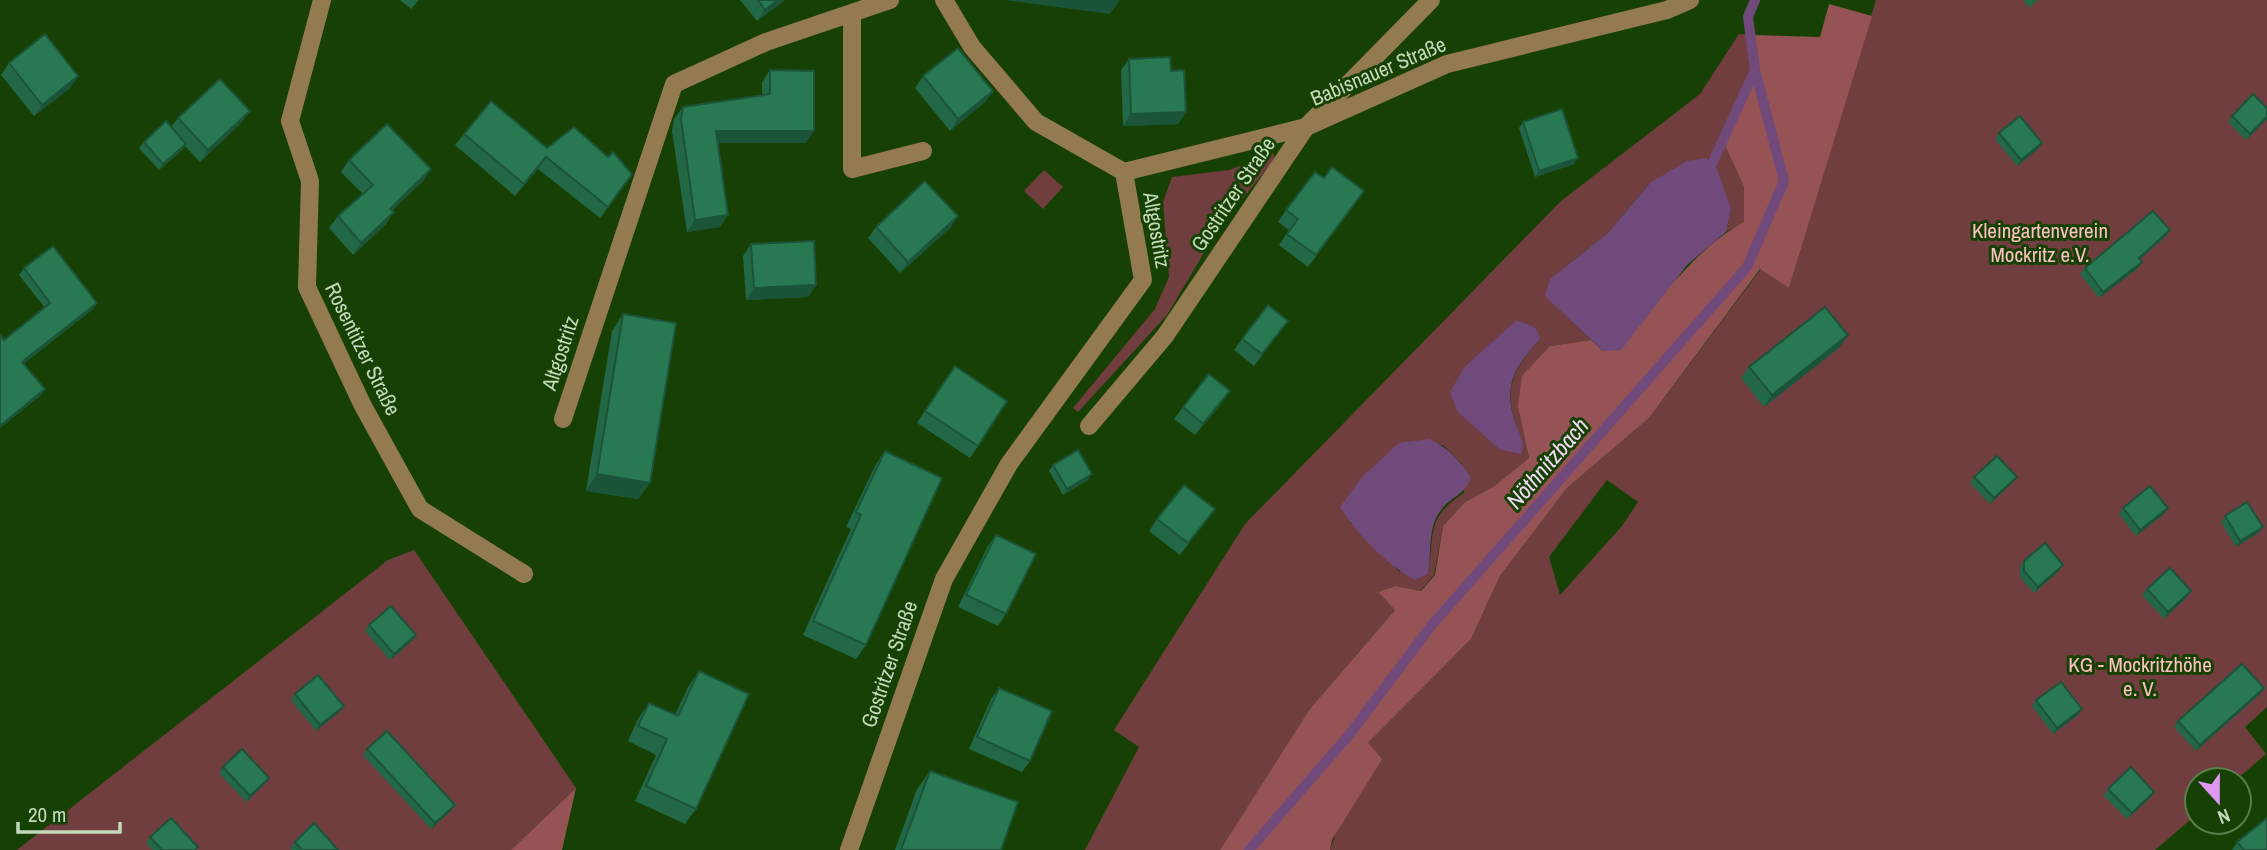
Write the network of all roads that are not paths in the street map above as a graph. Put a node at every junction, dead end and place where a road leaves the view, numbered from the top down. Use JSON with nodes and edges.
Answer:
{"nodes":[{"id":1,"x":322,"y":0,"type":"edge"},
{"id":2,"x":890,"y":0,"type":"edge"},
{"id":3,"x":944,"y":0,"type":"edge"},
{"id":4,"x":1431,"y":0,"type":"edge"},
{"id":5,"x":1690,"y":0,"type":"edge"},
{"id":6,"x":852,"y":15,"type":"junction"},
{"id":7,"x":1306,"y":127,"type":"junction"},
{"id":8,"x":923,"y":151,"type":"dead end"},
{"id":9,"x":1124,"y":172,"type":"junction"},
{"id":10,"x":563,"y":419,"type":"dead end"},
{"id":11,"x":1089,"y":426,"type":"dead end"},
{"id":12,"x":1009,"y":464,"type":"joint"},
{"id":13,"x":524,"y":574,"type":"dead end"},
{"id":14,"x":849,"y":850,"type":"edge"}],
"edges":[{"from":1,"to":13,"type":"street","name":"Rosentitzer Straße"},
{"from":2,"to":6,"type":"street","name":"Altgostritz"},
{"from":3,"to":9,"type":"street","name":"Altgostritz"},
{"from":4,"to":7,"type":"street","name":"Gostritzer Straße"},
{"from":5,"to":7,"type":"street","name":"Babisnauer Straße"},
{"from":6,"to":8,"type":"street"},
{"from":6,"to":10,"type":"street","name":"Altgostritz"},
{"from":7,"to":9,"type":"street","name":"Babisnauer Straße"},
{"from":7,"to":11,"type":"street","name":"Gostritzer Straße"},
{"from":9,"to":12,"type":"street","name":"Altgostritz"},
{"from":12,"to":14,"type":"street","name":"Gostritzer Straße"}]}
